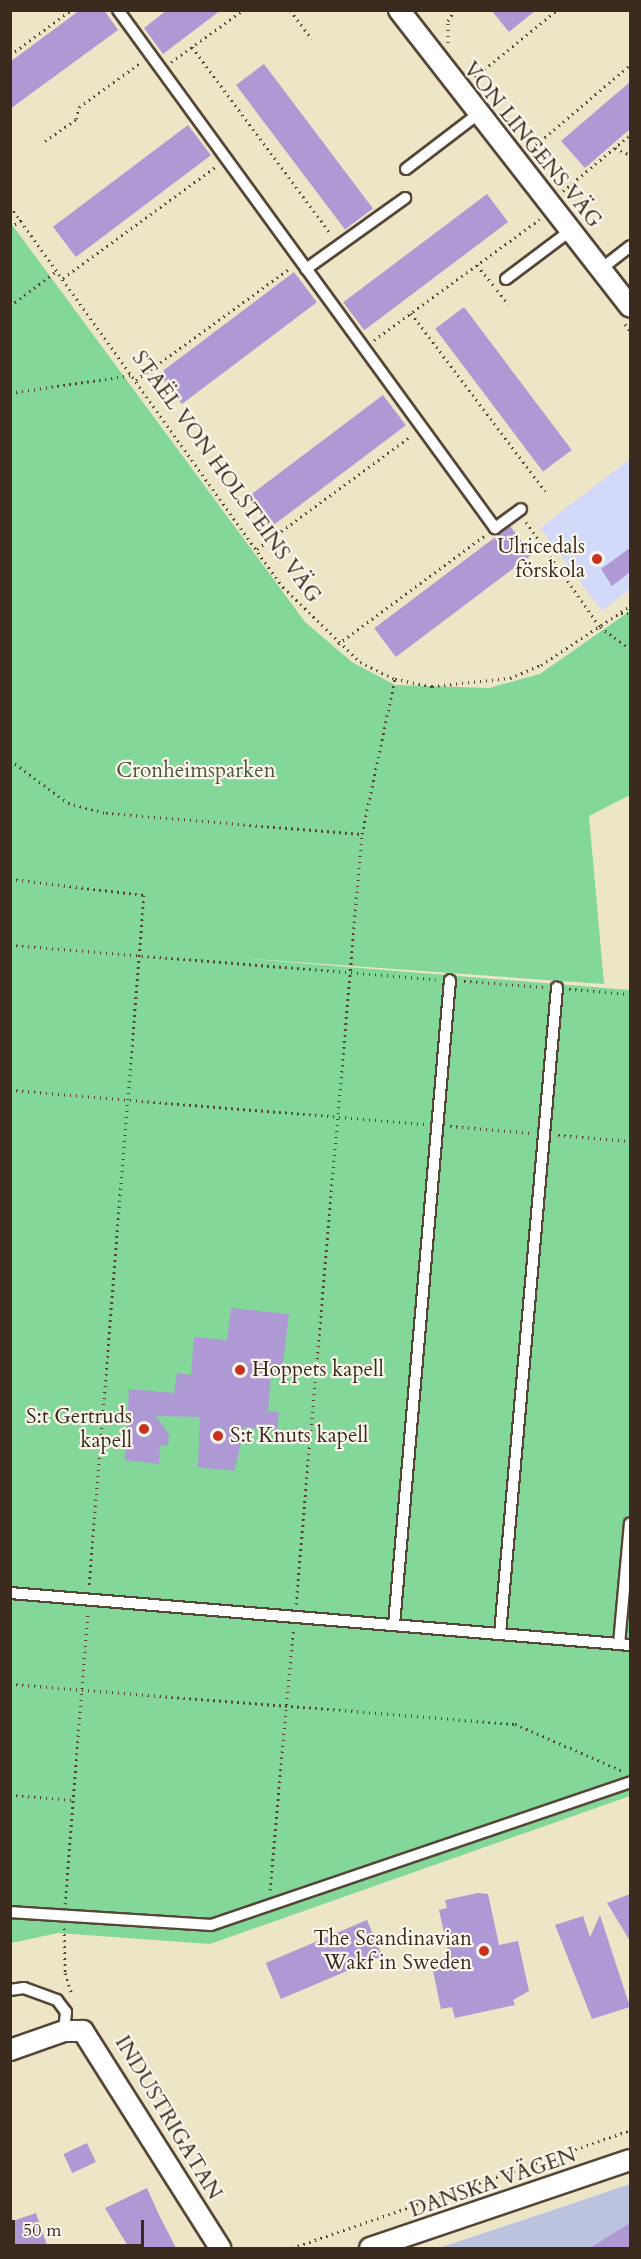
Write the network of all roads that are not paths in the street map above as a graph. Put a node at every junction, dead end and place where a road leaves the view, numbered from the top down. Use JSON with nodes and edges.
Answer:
{"nodes":[{"id":1,"x":118,"y":10,"type":"edge"},
{"id":2,"x":406,"y":12,"type":"edge"},
{"id":3,"x":477,"y":115,"type":"junction"},
{"id":4,"x":406,"y":169,"type":"dead end"},
{"id":5,"x":405,"y":198,"type":"dead end"},
{"id":6,"x":570,"y":231,"type":"junction"},
{"id":7,"x":630,"y":246,"type":"edge"},
{"id":8,"x":303,"y":265,"type":"junction"},
{"id":9,"x":601,"y":269,"type":"junction"},
{"id":10,"x":506,"y":279,"type":"dead end"},
{"id":11,"x":630,"y":307,"type":"edge"},
{"id":12,"x":521,"y":509,"type":"road end"},
{"id":13,"x":450,"y":980,"type":"road end"},
{"id":14,"x":557,"y":988,"type":"road end"},
{"id":15,"x":630,"y":1524,"type":"edge"},
{"id":16,"x":10,"y":1593,"type":"edge"},
{"id":17,"x":394,"y":1625,"type":"junction"},
{"id":18,"x":500,"y":1634,"type":"junction"},
{"id":19,"x":625,"y":1645,"type":"edge"},
{"id":20,"x":630,"y":1782,"type":"edge"},
{"id":21,"x":10,"y":1912,"type":"edge"},
{"id":22,"x":10,"y":1990,"type":"edge"},
{"id":23,"x":64,"y":2031,"type":"junction"},
{"id":24,"x":10,"y":2050,"type":"edge"},
{"id":25,"x":630,"y":2160,"type":"edge"},
{"id":26,"x":220,"y":2248,"type":"edge"},
{"id":27,"x":370,"y":2248,"type":"edge"}],
"edges":[{"from":1,"to":8,"type":"lane"},
{"from":2,"to":3,"type":"street","name":"VON LINGENS VÄG"},
{"from":3,"to":4,"type":"lane"},
{"from":3,"to":6,"type":"street","name":"VON LINGENS VÄG"},
{"from":5,"to":8,"type":"lane"},
{"from":6,"to":9,"type":"street","name":"VON LINGENS VÄG"},
{"from":6,"to":10,"type":"lane"},
{"from":7,"to":9,"type":"lane"},
{"from":8,"to":12,"type":"lane"},
{"from":9,"to":11,"type":"street","name":"VON LINGENS VÄG"},
{"from":13,"to":17,"type":"lane"},
{"from":14,"to":18,"type":"lane"},
{"from":15,"to":19,"type":"lane"},
{"from":16,"to":17,"type":"lane"},
{"from":17,"to":18,"type":"lane"},
{"from":18,"to":19,"type":"lane"},
{"from":20,"to":21,"type":"lane"},
{"from":22,"to":23,"type":"lane"},
{"from":23,"to":24,"type":"street"},
{"from":23,"to":26,"type":"street","name":"INDUSTRIGATAN"},
{"from":25,"to":27,"type":"street","name":"DANSKA VÄGEN"}]}
